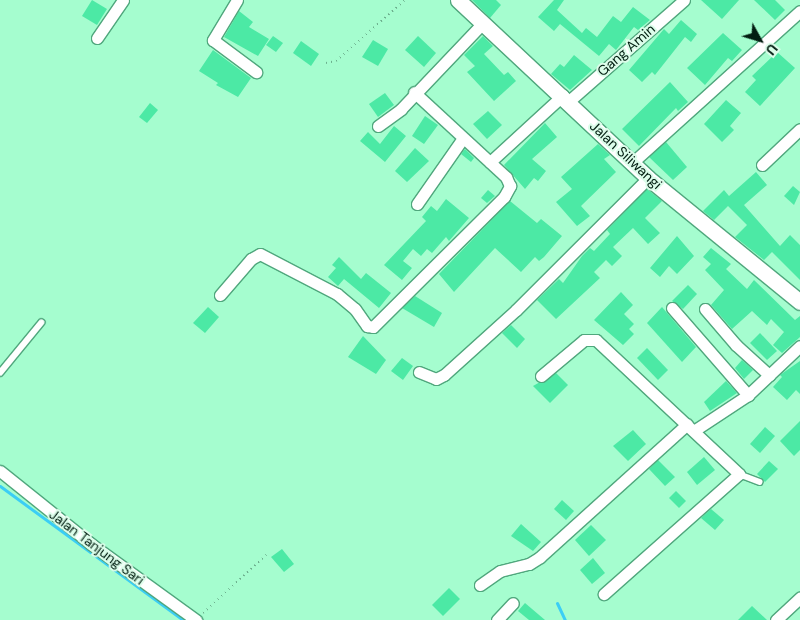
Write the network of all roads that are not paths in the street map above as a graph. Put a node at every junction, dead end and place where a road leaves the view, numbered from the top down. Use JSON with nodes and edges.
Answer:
{"nodes":[{"id":1,"x":123,"y":0,"type":"edge"},
{"id":2,"x":237,"y":0,"type":"edge"},
{"id":3,"x":458,"y":0,"type":"edge"},
{"id":4,"x":684,"y":0,"type":"edge"},
{"id":5,"x":800,"y":11,"type":"edge"},
{"id":6,"x":483,"y":23,"type":"junction"},
{"id":7,"x":97,"y":38,"type":"dead end"},
{"id":8,"x":256,"y":72,"type":"dead end"},
{"id":9,"x":414,"y":92,"type":"junction"},
{"id":10,"x":566,"y":98,"type":"junction"},
{"id":11,"x":378,"y":126,"type":"dead end"},
{"id":12,"x":800,"y":128,"type":"edge"},
{"id":13,"x":463,"y":138,"type":"junction"},
{"id":14,"x":490,"y":162,"type":"junction"},
{"id":15,"x":633,"y":162,"type":"junction"},
{"id":16,"x":762,"y":165,"type":"dead end"},
{"id":17,"x":648,"y":178,"type":"junction"},
{"id":18,"x":417,"y":204,"type":"dead end"},
{"id":19,"x":220,"y":295,"type":"dead end"},
{"id":20,"x":800,"y":302,"type":"edge"},
{"id":21,"x":672,"y":308,"type":"dead end"},
{"id":22,"x":705,"y":309,"type":"dead end"},
{"id":23,"x":41,"y":323,"type":"dead end"},
{"id":24,"x":800,"y":346,"type":"edge"},
{"id":25,"x":419,"y":372,"type":"dead end"},
{"id":26,"x":0,"y":373,"type":"edge"},
{"id":27,"x":769,"y":375,"type":"junction"},
{"id":28,"x":541,"y":376,"type":"dead end"},
{"id":29,"x":748,"y":395,"type":"junction"},
{"id":30,"x":691,"y":427,"type":"junction"},
{"id":31,"x":0,"y":471,"type":"edge"},
{"id":32,"x":739,"y":474,"type":"junction"},
{"id":33,"x":760,"y":482,"type":"dead end"},
{"id":34,"x":480,"y":585,"type":"dead end"},
{"id":35,"x":604,"y":594,"type":"dead end"},
{"id":36,"x":800,"y":598,"type":"edge"},
{"id":37,"x":514,"y":603,"type":"dead end"},
{"id":38,"x":196,"y":620,"type":"edge"},
{"id":39,"x":497,"y":620,"type":"edge"},
{"id":40,"x":776,"y":620,"type":"edge"}],
"edges":[{"from":1,"to":7,"type":"street"},
{"from":2,"to":8,"type":"street"},
{"from":3,"to":6,"type":"street","name":"Jalan Siliwangi"},
{"from":4,"to":10,"type":"street","name":"Gang Amin"},
{"from":5,"to":15,"type":"street"},
{"from":6,"to":9,"type":"street"},
{"from":6,"to":10,"type":"street","name":"Jalan Siliwangi"},
{"from":9,"to":11,"type":"street"},
{"from":9,"to":13,"type":"street"},
{"from":10,"to":14,"type":"street","name":"Gang Amin"},
{"from":10,"to":15,"type":"street","name":"Jalan Siliwangi"},
{"from":12,"to":16,"type":"street"},
{"from":13,"to":14,"type":"street"},
{"from":13,"to":18,"type":"street"},
{"from":14,"to":19,"type":"street"},
{"from":15,"to":17,"type":"street","name":"Jalan Siliwangi"},
{"from":17,"to":20,"type":"street","name":"Jalan Siliwangi"},
{"from":17,"to":25,"type":"street"},
{"from":21,"to":29,"type":"street"},
{"from":22,"to":27,"type":"street"},
{"from":23,"to":26,"type":"lane"},
{"from":24,"to":27,"type":"street"},
{"from":27,"to":29,"type":"street"},
{"from":28,"to":30,"type":"street"},
{"from":29,"to":30,"type":"street"},
{"from":30,"to":32,"type":"street"},
{"from":30,"to":34,"type":"street"},
{"from":31,"to":38,"type":"street","name":"Jalan Tanjung Sari"},
{"from":32,"to":33,"type":"lane"},
{"from":32,"to":35,"type":"street"},
{"from":36,"to":40,"type":"street"},
{"from":37,"to":39,"type":"street"}]}
